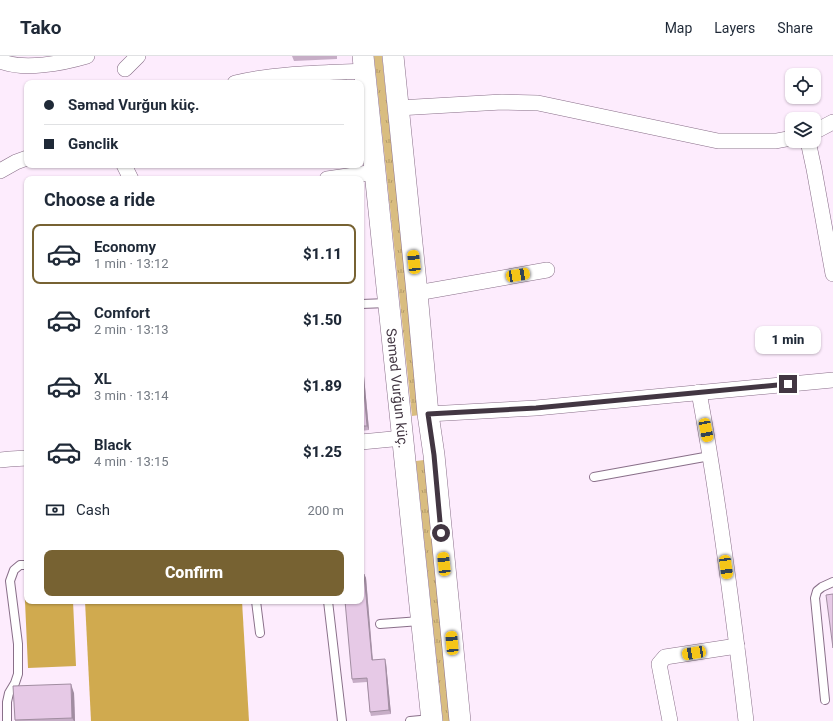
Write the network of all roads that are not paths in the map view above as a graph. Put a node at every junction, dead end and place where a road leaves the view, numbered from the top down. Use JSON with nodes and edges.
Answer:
{"nodes":[{"id":1,"x":87,"y":56,"type":"edge"},
{"id":2,"x":138,"y":56,"type":"edge"},
{"id":3,"x":393,"y":56,"type":"edge"},
{"id":4,"x":46,"y":60,"type":"edge"},
{"id":5,"x":0,"y":61,"type":"edge"},
{"id":6,"x":364,"y":64,"type":"edge"},
{"id":7,"x":125,"y":69,"type":"dead end"},
{"id":8,"x":246,"y":80,"type":"edge"},
{"id":9,"x":398,"y":108,"type":"junction"},
{"id":10,"x":833,"y":122,"type":"edge"},
{"id":11,"x":821,"y":128,"type":"edge"},
{"id":12,"x":785,"y":139,"type":"edge"},
{"id":13,"x":810,"y":148,"type":"edge"},
{"id":14,"x":24,"y":159,"type":"edge"},
{"id":15,"x":0,"y":171,"type":"edge"},
{"id":16,"x":375,"y":172,"type":"junction"},
{"id":17,"x":348,"y":176,"type":"edge"},
{"id":18,"x":547,"y":270,"type":"dead end"},
{"id":19,"x":833,"y":274,"type":"edge"},
{"id":20,"x":417,"y":293,"type":"junction"},
{"id":21,"x":388,"y":303,"type":"junction"},
{"id":22,"x":364,"y":304,"type":"edge"},
{"id":23,"x":833,"y":380,"type":"edge"},
{"id":24,"x":699,"y":392,"type":"junction"},
{"id":25,"x":428,"y":414,"type":"junction"},
{"id":26,"x":403,"y":438,"type":"junction"},
{"id":27,"x":364,"y":442,"type":"edge"},
{"id":28,"x":710,"y":456,"type":"junction"},
{"id":29,"x":24,"y":458,"type":"edge"},
{"id":30,"x":0,"y":460,"type":"edge"},
{"id":31,"x":594,"y":477,"type":"dead end"},
{"id":32,"x":24,"y":565,"type":"edge"},
{"id":33,"x":833,"y":582,"type":"edge"},
{"id":34,"x":256,"y":604,"type":"edge"},
{"id":35,"x":328,"y":604,"type":"edge"},
{"id":36,"x":421,"y":620,"type":"junction"},
{"id":37,"x":380,"y":624,"type":"dead end"},
{"id":38,"x":260,"y":633,"type":"dead end"},
{"id":39,"x":737,"y":646,"type":"junction"},
{"id":40,"x":825,"y":700,"type":"dead end"},
{"id":41,"x":432,"y":720,"type":"edge"},
{"id":42,"x":7,"y":721,"type":"edge"},
{"id":43,"x":342,"y":721,"type":"edge"},
{"id":44,"x":410,"y":721,"type":"edge"},
{"id":45,"x":460,"y":721,"type":"edge"},
{"id":46,"x":670,"y":721,"type":"edge"},
{"id":47,"x":746,"y":721,"type":"edge"}],
"edges":[{"from":1,"to":4,"type":"street"},
{"from":2,"to":7,"type":"street"},
{"from":3,"to":9,"type":"main road","name":"Səməd Vurğun küç."},
{"from":4,"to":5,"type":"street"},
{"from":6,"to":8,"type":"street"},
{"from":6,"to":16,"type":"main road","name":"Səməd Vurğun küç."},
{"from":9,"to":12,"type":"street"},
{"from":9,"to":20,"type":"main road","name":"Səməd Vurğun küç."},
{"from":10,"to":11,"type":"street"},
{"from":13,"to":19,"type":"street"},
{"from":14,"to":15,"type":"street"},
{"from":16,"to":17,"type":"street"},
{"from":16,"to":21,"type":"main road","name":"Səməd Vurğun küç."},
{"from":18,"to":20,"type":"street"},
{"from":20,"to":25,"type":"main road","name":"Səməd Vurğun küç."},
{"from":21,"to":22,"type":"lane"},
{"from":21,"to":26,"type":"main road","name":"Səməd Vurğun küç."},
{"from":23,"to":24,"type":"street"},
{"from":24,"to":25,"type":"street"},
{"from":24,"to":28,"type":"street"},
{"from":25,"to":26,"type":"main road"},
{"from":25,"to":45,"type":"main road","name":"Səməd Vurğun küç."},
{"from":26,"to":27,"type":"street"},
{"from":26,"to":36,"type":"main road","name":"Səməd Vurğun küç."},
{"from":28,"to":31,"type":"lane"},
{"from":28,"to":39,"type":"street"},
{"from":29,"to":30,"type":"street"},
{"from":32,"to":42,"type":"lane"},
{"from":33,"to":40,"type":"lane"},
{"from":34,"to":38,"type":"lane"},
{"from":35,"to":43,"type":"lane"},
{"from":36,"to":37,"type":"lane"},
{"from":36,"to":41,"type":"main road","name":"Səməd Vurğun küç."},
{"from":39,"to":46,"type":"street"},
{"from":39,"to":47,"type":"street"},
{"from":41,"to":44,"type":"lane"}]}
